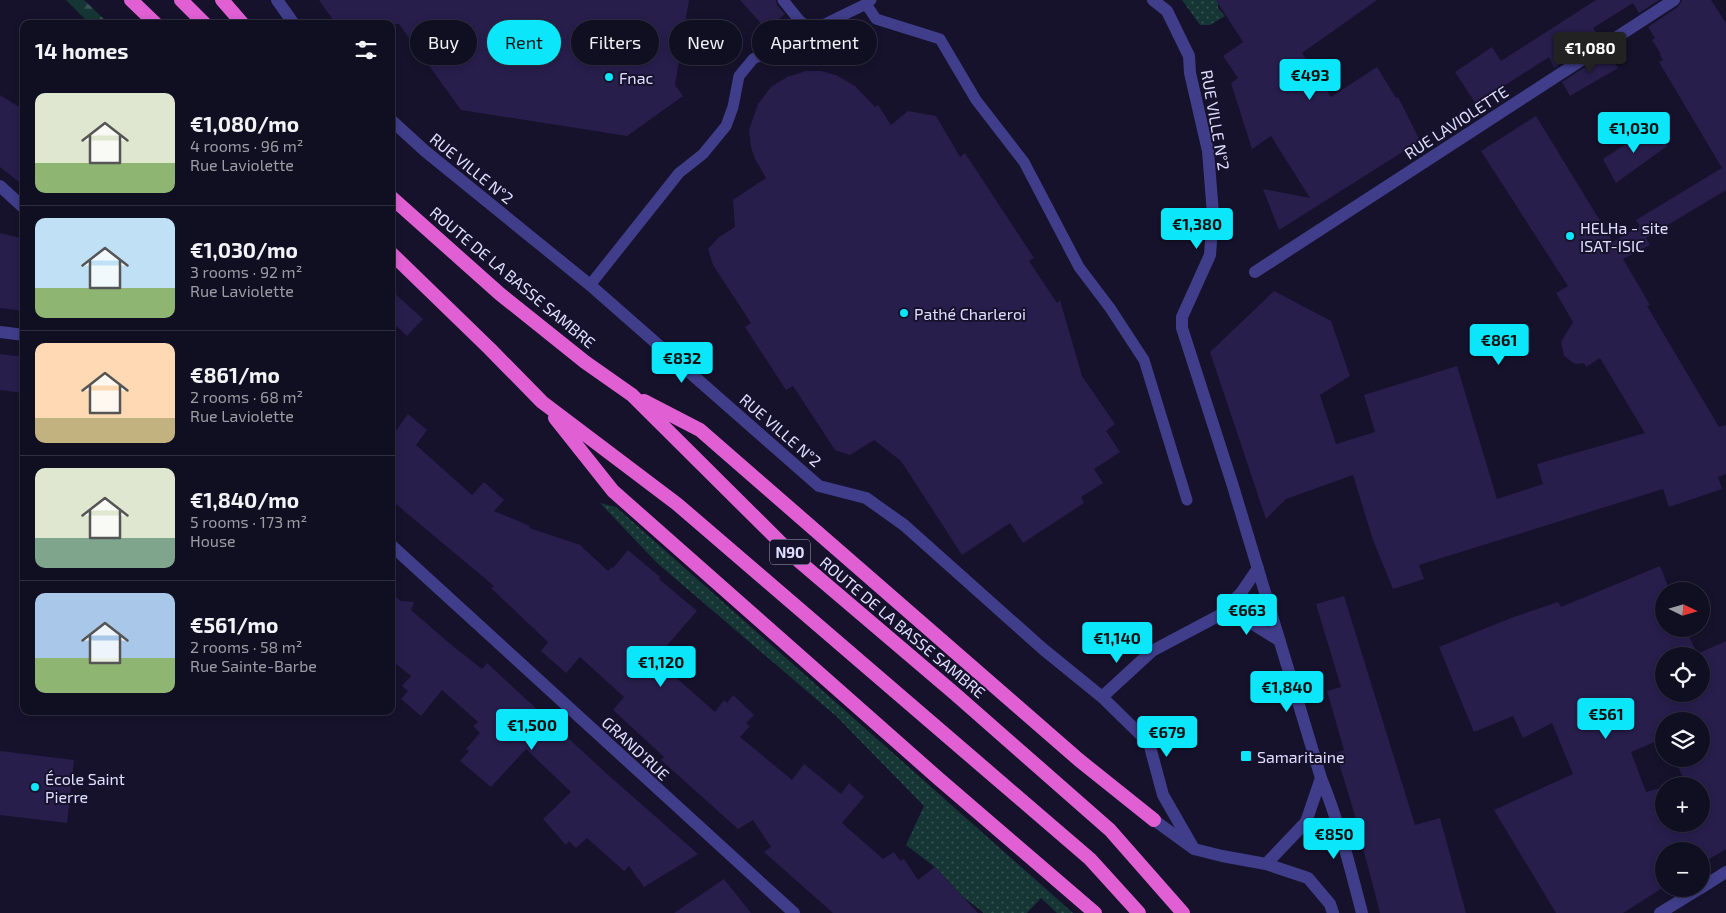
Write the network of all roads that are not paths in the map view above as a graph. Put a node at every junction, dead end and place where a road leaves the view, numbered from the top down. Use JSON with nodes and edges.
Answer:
{"nodes":[{"id":1,"x":131,"y":0,"type":"edge"},
{"id":2,"x":181,"y":0,"type":"edge"},
{"id":3,"x":222,"y":0,"type":"edge"},
{"id":4,"x":277,"y":0,"type":"edge"},
{"id":5,"x":784,"y":0,"type":"edge"},
{"id":6,"x":1153,"y":0,"type":"edge"},
{"id":7,"x":1674,"y":0,"type":"edge"},
{"id":8,"x":868,"y":2,"type":"edge"},
{"id":9,"x":152,"y":20,"type":"edge"},
{"id":10,"x":202,"y":20,"type":"edge"},
{"id":11,"x":240,"y":20,"type":"edge"},
{"id":12,"x":291,"y":20,"type":"edge"},
{"id":13,"x":799,"y":20,"type":"edge"},
{"id":14,"x":834,"y":20,"type":"edge"},
{"id":15,"x":752,"y":62,"type":"edge"},
{"id":16,"x":395,"y":124,"type":"edge"},
{"id":17,"x":0,"y":186,"type":"edge"},
{"id":18,"x":395,"y":191,"type":"edge"},
{"id":19,"x":395,"y":201,"type":"edge"},
{"id":20,"x":20,"y":204,"type":"edge"},
{"id":21,"x":437,"y":238,"type":"junction"},
{"id":22,"x":395,"y":257,"type":"edge"},
{"id":23,"x":1255,"y":272,"type":"dead end"},
{"id":24,"x":590,"y":285,"type":"junction"},
{"id":25,"x":0,"y":332,"type":"edge"},
{"id":26,"x":20,"y":334,"type":"edge"},
{"id":27,"x":632,"y":395,"type":"junction"},
{"id":28,"x":542,"y":402,"type":"junction"},
{"id":29,"x":1187,"y":500,"type":"dead end"},
{"id":30,"x":395,"y":550,"type":"edge"},
{"id":31,"x":1258,"y":568,"type":"junction"},
{"id":32,"x":1220,"y":615,"type":"junction"},
{"id":33,"x":1280,"y":641,"type":"junction"},
{"id":34,"x":1102,"y":698,"type":"junction"},
{"id":35,"x":1321,"y":778,"type":"junction"},
{"id":36,"x":1154,"y":820,"type":"joint"},
{"id":37,"x":1194,"y":848,"type":"junction"},
{"id":38,"x":1266,"y":864,"type":"junction"},
{"id":39,"x":1726,"y":872,"type":"edge"},
{"id":40,"x":1710,"y":882,"type":"edge"},
{"id":41,"x":1686,"y":897,"type":"edge"},
{"id":42,"x":794,"y":913,"type":"edge"},
{"id":43,"x":1094,"y":913,"type":"edge"},
{"id":44,"x":1138,"y":913,"type":"edge"},
{"id":45,"x":1184,"y":913,"type":"edge"},
{"id":46,"x":1332,"y":913,"type":"edge"},
{"id":47,"x":1362,"y":913,"type":"edge"},
{"id":48,"x":1660,"y":913,"type":"edge"}],
"edges":[{"from":1,"to":9,"type":"highway"},
{"from":2,"to":10,"type":"highway"},
{"from":3,"to":11,"type":"highway"},
{"from":4,"to":12,"type":"street"},
{"from":5,"to":13,"type":"lane"},
{"from":6,"to":31,"type":"street","name":"RUE VILLE N°2"},
{"from":7,"to":23,"type":"street","name":"RUE LAVIOLETTE"},
{"from":8,"to":14,"type":"lane"},
{"from":8,"to":29,"type":"lane"},
{"from":15,"to":24,"type":"lane"},
{"from":16,"to":24,"type":"street","name":"RUE VILLE N°2"},
{"from":17,"to":20,"type":"street"},
{"from":18,"to":21,"type":"highway"},
{"from":19,"to":21,"type":"highway","name":"ROUTE DE LA BASSE SAMBRE","number":"N90"},
{"from":21,"to":27,"type":"highway","name":"ROUTE DE LA BASSE SAMBRE","number":"N90"},
{"from":22,"to":28,"type":"highway","number":"N90"},
{"from":24,"to":34,"type":"street","name":"RUE VILLE N°2"},
{"from":25,"to":26,"type":"street"},
{"from":27,"to":36,"type":"highway"},
{"from":27,"to":45,"type":"highway","name":"ROUTE DE LA BASSE SAMBRE","number":"N90"},
{"from":28,"to":43,"type":"highway"},
{"from":28,"to":44,"type":"highway","number":"N90"},
{"from":30,"to":42,"type":"street","name":"GRAND'RUE"},
{"from":31,"to":32,"type":"street"},
{"from":31,"to":33,"type":"street","name":"RUE VILLE N°2"},
{"from":32,"to":33,"type":"street"},
{"from":32,"to":34,"type":"street"},
{"from":33,"to":35,"type":"street","name":"RUE VILLE N°2"},
{"from":34,"to":37,"type":"street","name":"RUE VILLE N°2"},
{"from":35,"to":38,"type":"street"},
{"from":35,"to":47,"type":"street","name":"RUE VILLE N°2"},
{"from":36,"to":37,"type":"street"},
{"from":37,"to":38,"type":"street"},
{"from":38,"to":46,"type":"street"},
{"from":39,"to":40,"type":"street"},
{"from":41,"to":48,"type":"street"}]}
